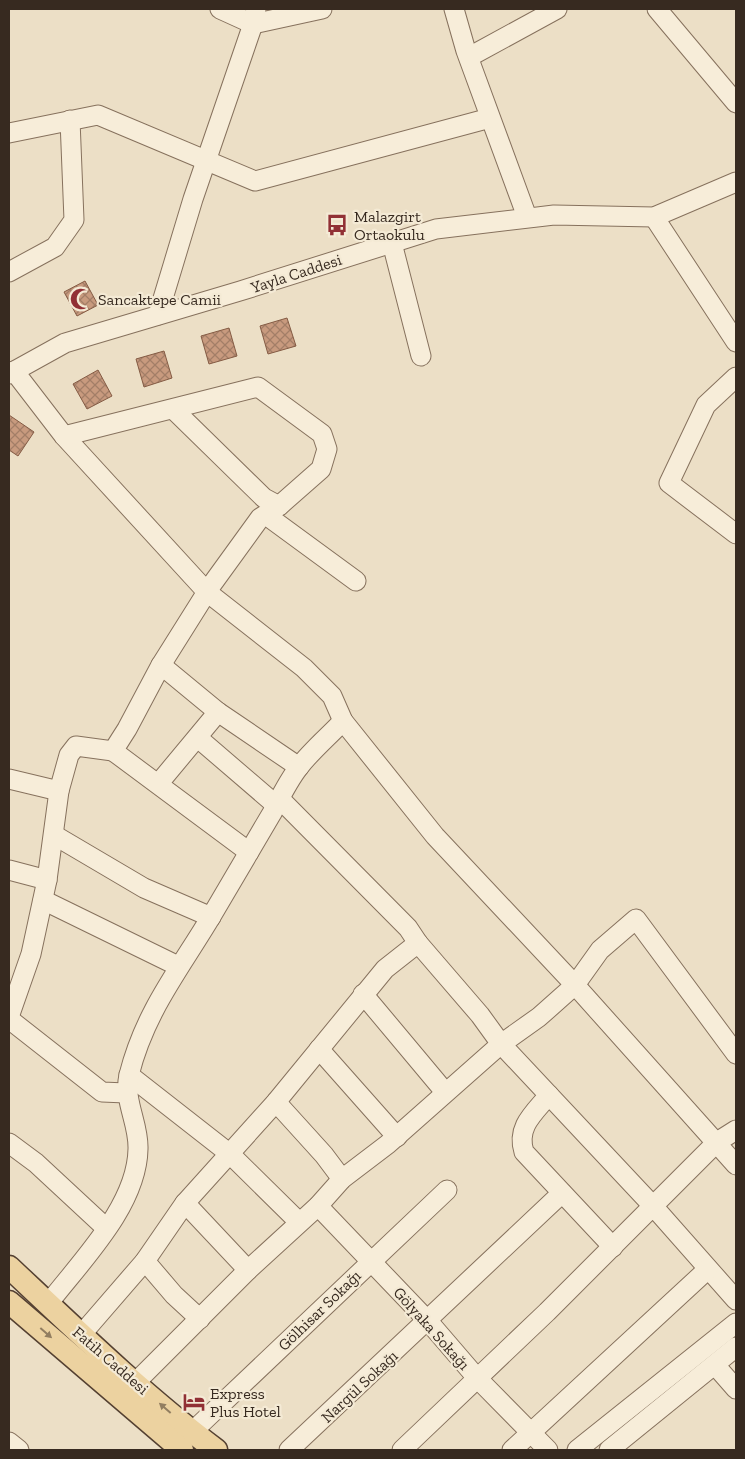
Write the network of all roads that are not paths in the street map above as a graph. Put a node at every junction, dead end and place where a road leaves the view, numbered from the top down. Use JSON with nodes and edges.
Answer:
{"nodes":[{"id":1,"x":220,"y":9,"type":"edge"},
{"id":2,"x":322,"y":9,"type":"edge"},
{"id":3,"x":454,"y":9,"type":"edge"},
{"id":4,"x":557,"y":9,"type":"edge"},
{"id":5,"x":657,"y":9,"type":"edge"},
{"id":6,"x":254,"y":16,"type":"edge"},
{"id":7,"x":468,"y":57,"type":"junction"},
{"id":8,"x":736,"y":103,"type":"edge"},
{"id":9,"x":490,"y":118,"type":"junction"},
{"id":10,"x":70,"y":120,"type":"junction"},
{"id":11,"x":9,"y":133,"type":"edge"},
{"id":12,"x":206,"y":160,"type":"junction"},
{"id":13,"x":736,"y":182,"type":"edge"},
{"id":14,"x":527,"y":217,"type":"junction"},
{"id":15,"x":654,"y":217,"type":"junction"},
{"id":16,"x":392,"y":243,"type":"junction"},
{"id":17,"x":9,"y":272,"type":"edge"},
{"id":18,"x":158,"y":315,"type":"junction"},
{"id":19,"x":736,"y":342,"type":"edge"},
{"id":20,"x":421,"y":356,"type":"dead end"},
{"id":21,"x":12,"y":372,"type":"edge"},
{"id":22,"x":732,"y":387,"type":"edge"},
{"id":23,"x":173,"y":409,"type":"junction"},
{"id":24,"x":64,"y":436,"type":"junction"},
{"id":25,"x":273,"y":511,"type":"junction"},
{"id":26,"x":736,"y":534,"type":"edge"},
{"id":27,"x":356,"y":581,"type":"dead end"},
{"id":28,"x":207,"y":592,"type":"junction"},
{"id":29,"x":161,"y":665,"type":"junction"},
{"id":30,"x":218,"y":712,"type":"junction"},
{"id":31,"x":343,"y":721,"type":"junction"},
{"id":32,"x":198,"y":738,"type":"junction"},
{"id":33,"x":113,"y":750,"type":"junction"},
{"id":34,"x":299,"y":767,"type":"junction"},
{"id":35,"x":9,"y":779,"type":"edge"},
{"id":36,"x":160,"y":784,"type":"junction"},
{"id":37,"x":59,"y":791,"type":"junction"},
{"id":38,"x":278,"y":802,"type":"junction"},
{"id":39,"x":54,"y":835,"type":"junction"},
{"id":40,"x":249,"y":852,"type":"junction"},
{"id":41,"x":9,"y":870,"type":"edge"},
{"id":42,"x":47,"y":880,"type":"junction"},
{"id":43,"x":43,"y":900,"type":"junction"},
{"id":44,"x":211,"y":917,"type":"junction"},
{"id":45,"x":418,"y":943,"type":"junction"},
{"id":46,"x":178,"y":966,"type":"junction"},
{"id":47,"x":575,"y":985,"type":"junction"},
{"id":48,"x":364,"y":994,"type":"junction"},
{"id":49,"x":9,"y":1018,"type":"edge"},
{"id":50,"x":501,"y":1044,"type":"junction"},
{"id":51,"x":319,"y":1049,"type":"junction"},
{"id":52,"x":736,"y":1054,"type":"edge"},
{"id":53,"x":128,"y":1084,"type":"junction"},
{"id":54,"x":445,"y":1092,"type":"junction"},
{"id":55,"x":549,"y":1095,"type":"junction"},
{"id":56,"x":276,"y":1102,"type":"junction"},
{"id":57,"x":736,"y":1130,"type":"edge"},
{"id":58,"x":396,"y":1136,"type":"junction"},
{"id":59,"x":717,"y":1142,"type":"junction"},
{"id":60,"x":9,"y":1144,"type":"edge"},
{"id":61,"x":230,"y":1154,"type":"junction"},
{"id":62,"x":736,"y":1165,"type":"edge"},
{"id":63,"x":342,"y":1179,"type":"junction"},
{"id":64,"x":447,"y":1190,"type":"dead end"},
{"id":65,"x":562,"y":1193,"type":"junction"},
{"id":66,"x":185,"y":1203,"type":"junction"},
{"id":67,"x":318,"y":1206,"type":"junction"},
{"id":68,"x":654,"y":1206,"type":"junction"},
{"id":69,"x":299,"y":1222,"type":"junction"},
{"id":70,"x":106,"y":1228,"type":"junction"},
{"id":71,"x":614,"y":1247,"type":"junction"},
{"id":72,"x":145,"y":1261,"type":"junction"},
{"id":73,"x":370,"y":1262,"type":"junction"},
{"id":74,"x":9,"y":1267,"type":"edge"},
{"id":75,"x":708,"y":1269,"type":"junction"},
{"id":76,"x":248,"y":1270,"type":"junction"},
{"id":77,"x":736,"y":1300,"type":"edge"},
{"id":78,"x":9,"y":1302,"type":"edge"},
{"id":79,"x":48,"y":1304,"type":"junction"},
{"id":80,"x":200,"y":1319,"type":"junction"},
{"id":81,"x":428,"y":1321,"type":"junction"},
{"id":82,"x":736,"y":1323,"type":"edge"},
{"id":83,"x":81,"y":1335,"type":"junction"},
{"id":84,"x":736,"y":1347,"type":"edge"},
{"id":85,"x":715,"y":1365,"type":"junction"},
{"id":86,"x":477,"y":1378,"type":"junction"},
{"id":87,"x":136,"y":1382,"type":"junction"},
{"id":88,"x":736,"y":1389,"type":"edge"},
{"id":89,"x":532,"y":1433,"type":"junction"},
{"id":90,"x":187,"y":1441,"type":"edge"},
{"id":91,"x":9,"y":1442,"type":"edge"},
{"id":92,"x":616,"y":1448,"type":"edge"},
{"id":93,"x":19,"y":1450,"type":"edge"},
{"id":94,"x":216,"y":1450,"type":"edge"},
{"id":95,"x":289,"y":1450,"type":"edge"},
{"id":96,"x":402,"y":1450,"type":"edge"},
{"id":97,"x":512,"y":1450,"type":"edge"},
{"id":98,"x":548,"y":1450,"type":"edge"},
{"id":99,"x":578,"y":1450,"type":"edge"}],
"edges":[{"from":1,"to":6,"type":"street"},
{"from":2,"to":6,"type":"street"},
{"from":3,"to":7,"type":"street"},
{"from":4,"to":7,"type":"street"},
{"from":5,"to":8,"type":"street"},
{"from":6,"to":12,"type":"street"},
{"from":7,"to":9,"type":"street"},
{"from":9,"to":12,"type":"street"},
{"from":9,"to":14,"type":"street"},
{"from":10,"to":11,"type":"street"},
{"from":10,"to":12,"type":"street"},
{"from":10,"to":17,"type":"street"},
{"from":12,"to":18,"type":"street"},
{"from":13,"to":15,"type":"street","name":"Yayla Caddesi"},
{"from":14,"to":15,"type":"street","name":"Yayla Caddesi"},
{"from":14,"to":16,"type":"street","name":"Yayla Caddesi"},
{"from":15,"to":19,"type":"street"},
{"from":16,"to":18,"type":"street","name":"Yayla Caddesi"},
{"from":16,"to":20,"type":"street"},
{"from":18,"to":21,"type":"street","name":"Yayla Caddesi"},
{"from":21,"to":24,"type":"street"},
{"from":22,"to":26,"type":"street"},
{"from":23,"to":24,"type":"street"},
{"from":23,"to":25,"type":"street"},
{"from":23,"to":25,"type":"street"},
{"from":24,"to":28,"type":"street"},
{"from":25,"to":27,"type":"street"},
{"from":25,"to":28,"type":"street"},
{"from":28,"to":29,"type":"street"},
{"from":28,"to":31,"type":"street"},
{"from":29,"to":30,"type":"street"},
{"from":29,"to":33,"type":"street"},
{"from":30,"to":32,"type":"street"},
{"from":30,"to":34,"type":"street"},
{"from":31,"to":34,"type":"street"},
{"from":31,"to":47,"type":"street"},
{"from":32,"to":36,"type":"street"},
{"from":32,"to":38,"type":"street"},
{"from":33,"to":36,"type":"street"},
{"from":33,"to":37,"type":"street"},
{"from":34,"to":38,"type":"street"},
{"from":35,"to":37,"type":"street"},
{"from":36,"to":40,"type":"street"},
{"from":37,"to":39,"type":"street"},
{"from":38,"to":40,"type":"street"},
{"from":38,"to":45,"type":"street"},
{"from":39,"to":42,"type":"street"},
{"from":39,"to":44,"type":"street"},
{"from":40,"to":44,"type":"street"},
{"from":41,"to":42,"type":"street"},
{"from":42,"to":43,"type":"street"},
{"from":43,"to":46,"type":"street"},
{"from":43,"to":49,"type":"street"},
{"from":44,"to":46,"type":"street"},
{"from":45,"to":48,"type":"street"},
{"from":45,"to":50,"type":"street"},
{"from":46,"to":53,"type":"street"},
{"from":47,"to":50,"type":"street"},
{"from":47,"to":52,"type":"street"},
{"from":47,"to":59,"type":"street"},
{"from":48,"to":51,"type":"street"},
{"from":48,"to":54,"type":"street"},
{"from":49,"to":53,"type":"street"},
{"from":50,"to":54,"type":"street"},
{"from":50,"to":55,"type":"street"},
{"from":51,"to":56,"type":"street"},
{"from":51,"to":58,"type":"street"},
{"from":53,"to":61,"type":"street"},
{"from":53,"to":70,"type":"street"},
{"from":54,"to":58,"type":"street"},
{"from":55,"to":65,"type":"street"},
{"from":55,"to":68,"type":"street"},
{"from":56,"to":61,"type":"street"},
{"from":56,"to":63,"type":"street"},
{"from":57,"to":59,"type":"street"},
{"from":58,"to":63,"type":"street"},
{"from":59,"to":62,"type":"street"},
{"from":59,"to":68,"type":"street"},
{"from":60,"to":70,"type":"street"},
{"from":61,"to":66,"type":"street"},
{"from":61,"to":69,"type":"street"},
{"from":63,"to":67,"type":"street"},
{"from":64,"to":73,"type":"street","name":"Gölhisar Sokağı"},
{"from":65,"to":71,"type":"street"},
{"from":65,"to":81,"type":"street","name":"Nargül Sokağı"},
{"from":66,"to":72,"type":"street"},
{"from":66,"to":76,"type":"street"},
{"from":67,"to":69,"type":"street"},
{"from":67,"to":73,"type":"street","name":"Gölyaka Sokağı"},
{"from":68,"to":71,"type":"street"},
{"from":68,"to":75,"type":"street"},
{"from":69,"to":76,"type":"street"},
{"from":70,"to":79,"type":"street"},
{"from":71,"to":86,"type":"street"},
{"from":72,"to":80,"type":"street"},
{"from":72,"to":83,"type":"street"},
{"from":73,"to":81,"type":"street","name":"Gölyaka Sokağı"},
{"from":73,"to":90,"type":"street","name":"Gölhisar Sokağı"},
{"from":74,"to":79,"type":"main road","name":"Fatih Caddesi"},
{"from":75,"to":77,"type":"street"},
{"from":75,"to":89,"type":"street"},
{"from":76,"to":80,"type":"street"},
{"from":78,"to":90,"type":"main road","name":"Fatih Caddesi","one_way":true},
{"from":79,"to":83,"type":"main road","name":"Fatih Caddesi"},
{"from":80,"to":87,"type":"street"},
{"from":81,"to":86,"type":"street","name":"Gölyaka Sokağı"},
{"from":81,"to":95,"type":"street","name":"Nargül Sokağı"},
{"from":82,"to":99,"type":"street"},
{"from":83,"to":87,"type":"main road","name":"Fatih Caddesi"},
{"from":84,"to":85,"type":"street"},
{"from":85,"to":88,"type":"street"},
{"from":85,"to":92,"type":"street"},
{"from":86,"to":89,"type":"street","name":"Gölyaka Sokağı"},
{"from":86,"to":96,"type":"street"},
{"from":90,"to":87,"type":"main road","name":"Fatih Caddesi","one_way":true},
{"from":89,"to":97,"type":"street"},
{"from":89,"to":98,"type":"street","name":"Gölyaka Sokağı"},
{"from":90,"to":94,"type":"main road","name":"Fatih Caddesi"},
{"from":91,"to":93,"type":"street"}]}
